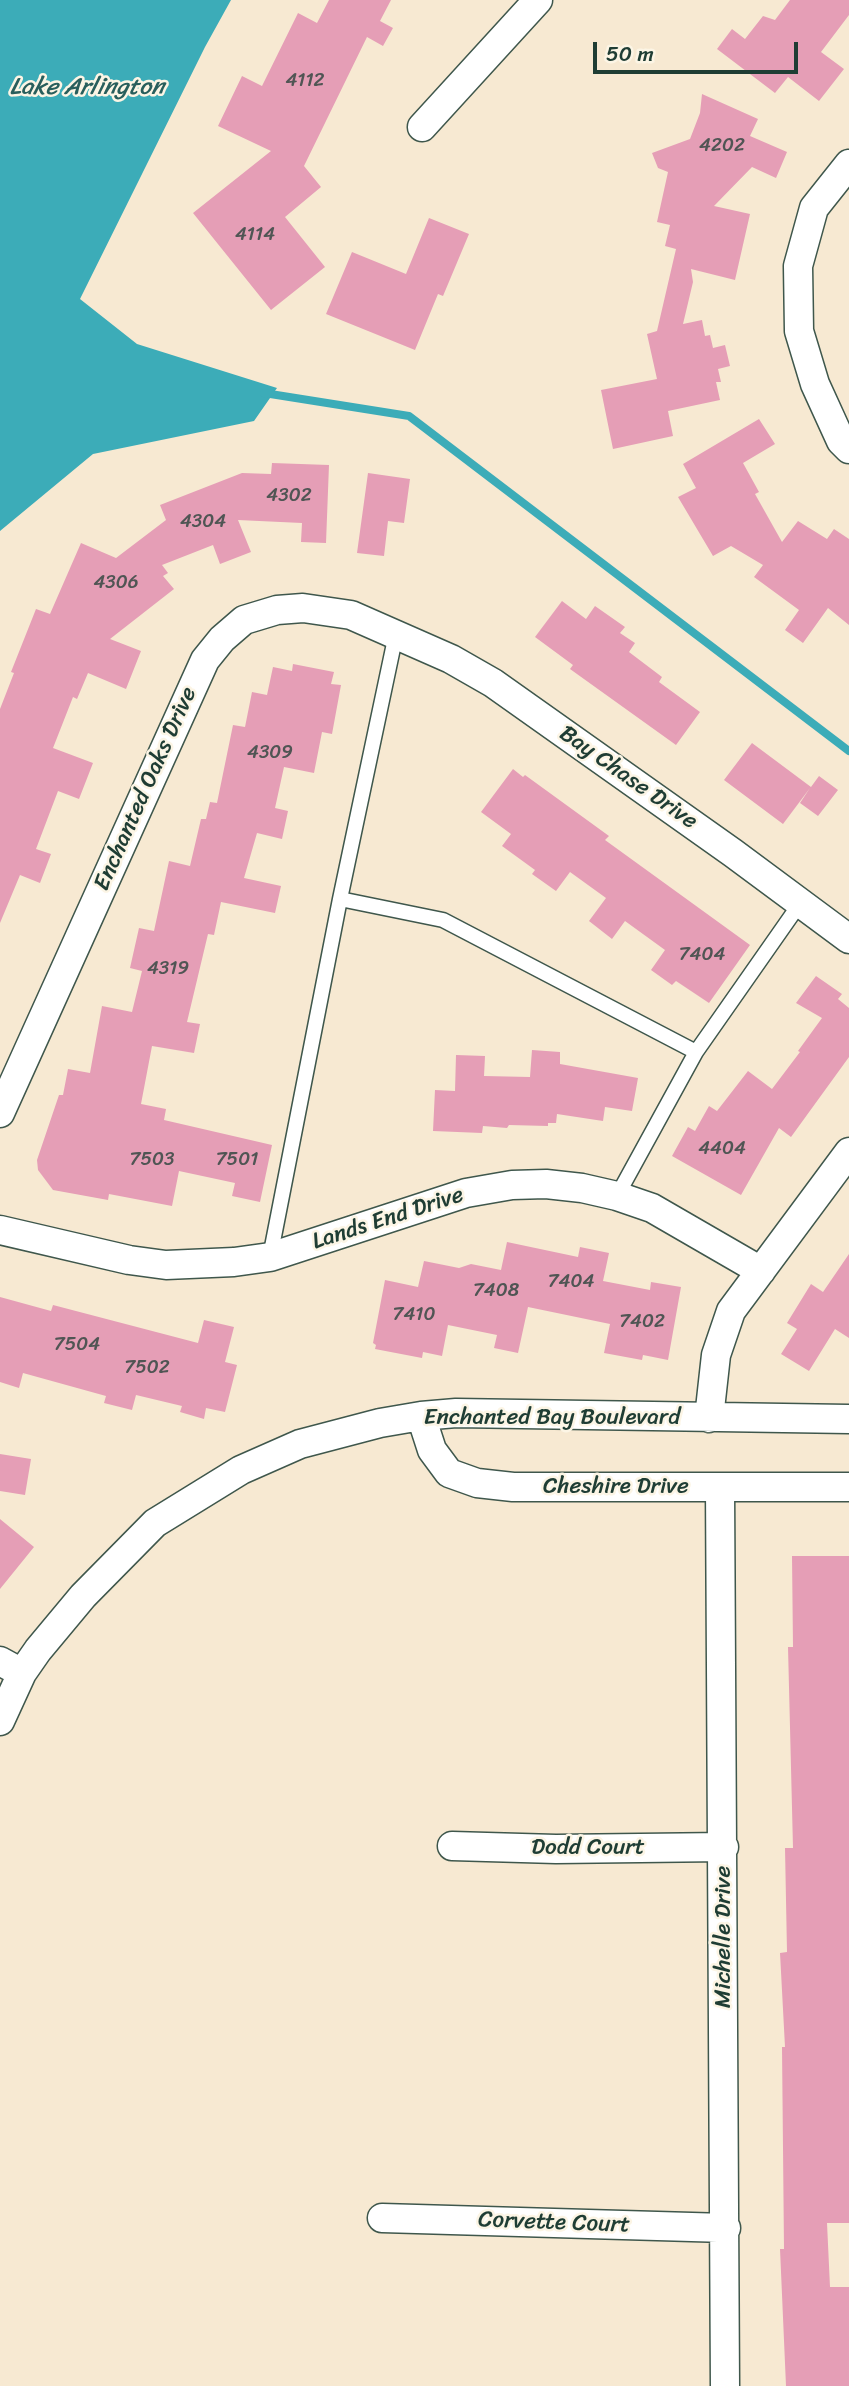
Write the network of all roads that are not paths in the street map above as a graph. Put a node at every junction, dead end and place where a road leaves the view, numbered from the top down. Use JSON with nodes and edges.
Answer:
{"nodes":[{"id":1,"x":538,"y":0,"type":"edge"},
{"id":2,"x":422,"y":127,"type":"dead end"},
{"id":3,"x":849,"y":164,"type":"edge"},
{"id":4,"x":849,"y":449,"type":"edge"},
{"id":5,"x":396,"y":634,"type":"junction"},
{"id":6,"x":340,"y":899,"type":"junction"},
{"id":7,"x":801,"y":902,"type":"junction"},
{"id":8,"x":849,"y":939,"type":"edge"},
{"id":9,"x":696,"y":1052,"type":"junction"},
{"id":10,"x":0,"y":1113,"type":"edge"},
{"id":11,"x":849,"y":1152,"type":"edge"},
{"id":12,"x":617,"y":1196,"type":"junction"},
{"id":13,"x":0,"y":1230,"type":"edge"},
{"id":14,"x":271,"y":1257,"type":"junction"},
{"id":15,"x":761,"y":1271,"type":"junction"},
{"id":16,"x":421,"y":1416,"type":"junction"},
{"id":17,"x":709,"y":1418,"type":"junction"},
{"id":18,"x":849,"y":1419,"type":"edge"},
{"id":19,"x":720,"y":1487,"type":"junction"},
{"id":20,"x":849,"y":1487,"type":"edge"},
{"id":21,"x":11,"y":1667,"type":"edge"},
{"id":22,"x":0,"y":1721,"type":"edge"},
{"id":23,"x":452,"y":1846,"type":"dead end"},
{"id":24,"x":724,"y":1847,"type":"junction"},
{"id":25,"x":382,"y":2218,"type":"dead end"},
{"id":26,"x":726,"y":2228,"type":"junction"},
{"id":27,"x":725,"y":2386,"type":"edge"}],
"edges":[{"from":1,"to":2,"type":"street"},
{"from":3,"to":4,"type":"street"},
{"from":5,"to":6,"type":"lane"},
{"from":5,"to":7,"type":"street","name":"Bay Chase Drive"},
{"from":5,"to":10,"type":"street","name":"Enchanted Oaks Drive"},
{"from":6,"to":9,"type":"lane"},
{"from":6,"to":14,"type":"lane"},
{"from":7,"to":8,"type":"street","name":"Bay Chase Drive"},
{"from":7,"to":9,"type":"lane"},
{"from":9,"to":12,"type":"lane"},
{"from":11,"to":15,"type":"street"},
{"from":12,"to":14,"type":"street","name":"Lands End Drive"},
{"from":12,"to":15,"type":"street","name":"Lands End Drive"},
{"from":13,"to":14,"type":"street","name":"Lands End Drive"},
{"from":15,"to":17,"type":"street"},
{"from":16,"to":17,"type":"street","name":"Enchanted Bay Boulevard"},
{"from":16,"to":19,"type":"street","name":"Cheshire Drive"},
{"from":16,"to":21,"type":"street","name":"Enchanted Bay Boulevard"},
{"from":17,"to":18,"type":"street","name":"Enchanted Bay Boulevard"},
{"from":19,"to":20,"type":"street","name":"Cheshire Drive"},
{"from":19,"to":24,"type":"street","name":"Michelle Drive"},
{"from":21,"to":22,"type":"street","name":"Enchanted Bay Boulevard"},
{"from":23,"to":24,"type":"street","name":"Dodd Court"},
{"from":24,"to":26,"type":"street","name":"Michelle Drive"},
{"from":25,"to":26,"type":"street","name":"Corvette Court"},
{"from":26,"to":27,"type":"street","name":"Michelle Drive"}]}
